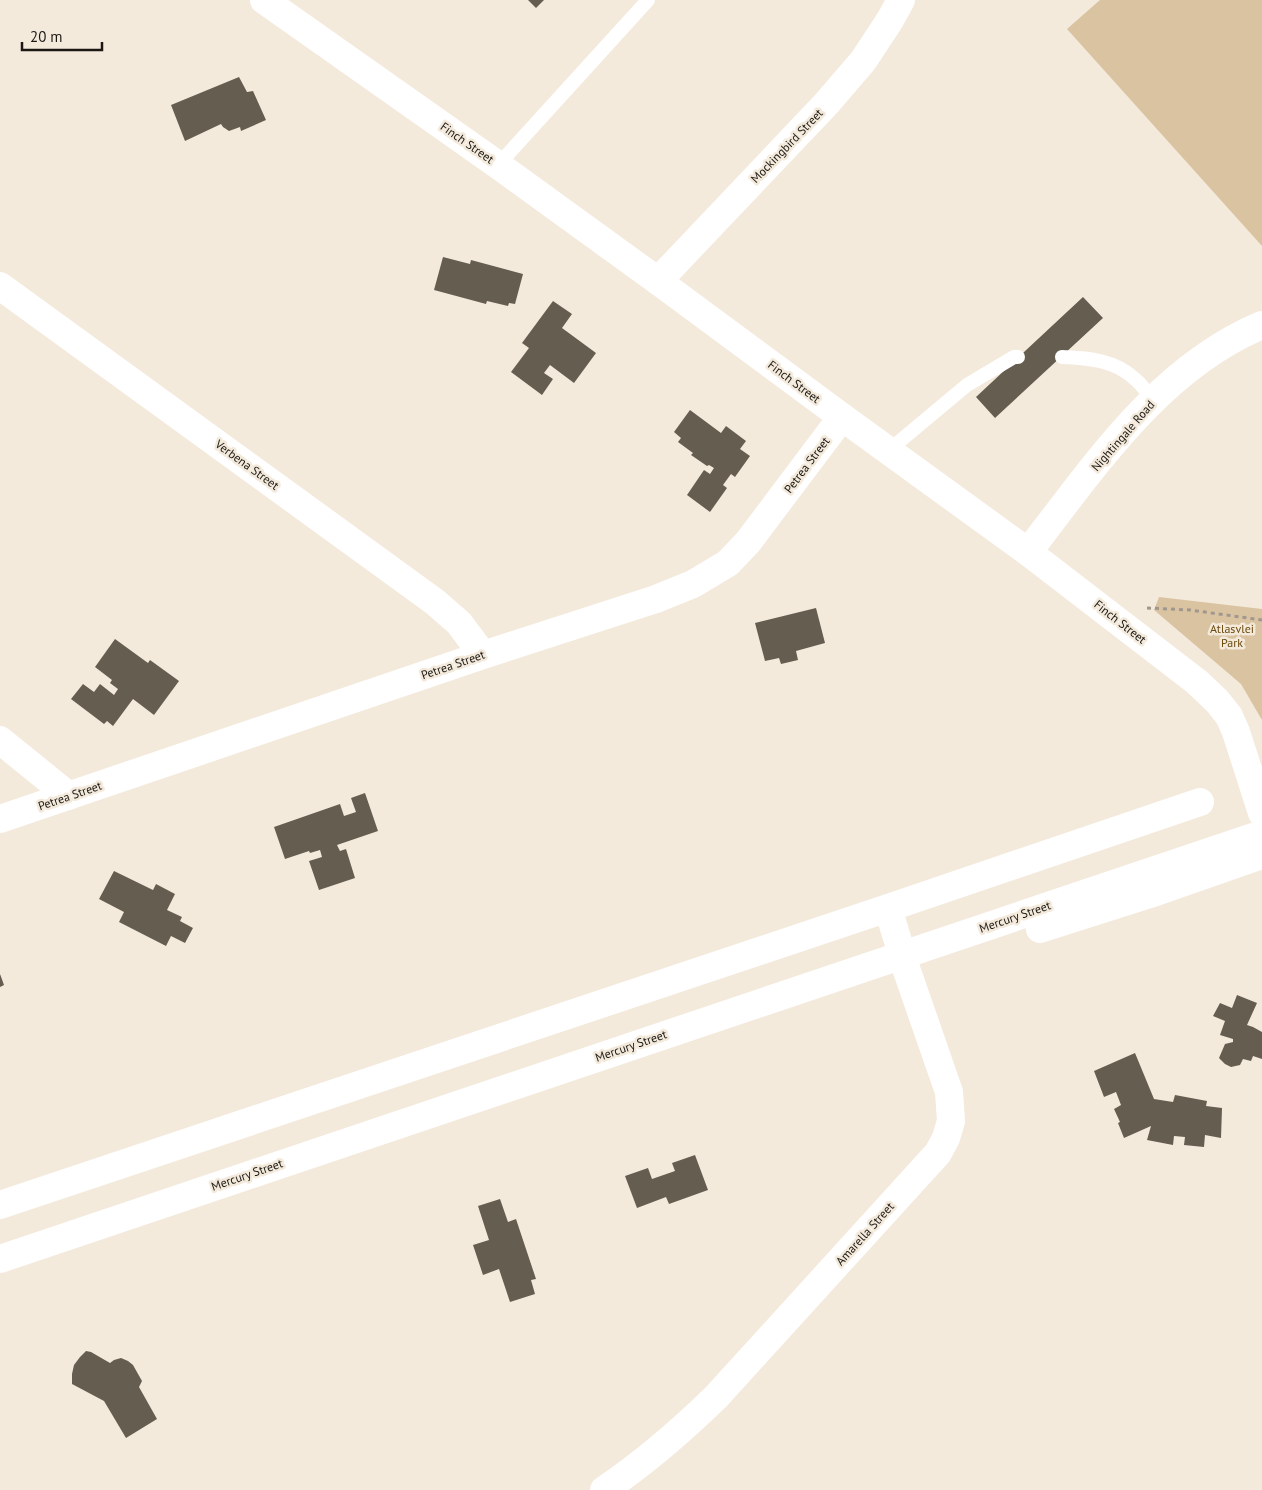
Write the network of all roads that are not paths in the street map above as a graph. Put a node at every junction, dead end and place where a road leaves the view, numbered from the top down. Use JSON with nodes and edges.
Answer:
{"nodes":[{"id":1,"x":264,"y":0,"type":"edge"},
{"id":2,"x":648,"y":0,"type":"edge"},
{"id":3,"x":901,"y":0,"type":"edge"},
{"id":4,"x":498,"y":165,"type":"junction"},
{"id":5,"x":658,"y":281,"type":"junction"},
{"id":6,"x":0,"y":286,"type":"edge"},
{"id":7,"x":1262,"y":325,"type":"edge"},
{"id":8,"x":1018,"y":357,"type":"dead end"},
{"id":9,"x":1062,"y":357,"type":"dead end"},
{"id":10,"x":1153,"y":400,"type":"junction"},
{"id":11,"x":842,"y":417,"type":"junction"},
{"id":12,"x":888,"y":451,"type":"junction"},
{"id":13,"x":1028,"y":552,"type":"junction"},
{"id":14,"x":484,"y":655,"type":"junction"},
{"id":15,"x":0,"y":740,"type":"edge"},
{"id":16,"x":1252,"y":756,"type":"edge"},
{"id":17,"x":69,"y":796,"type":"junction"},
{"id":18,"x":1200,"y":802,"type":"dead end"},
{"id":19,"x":1262,"y":813,"type":"edge"},
{"id":20,"x":0,"y":819,"type":"edge"},
{"id":21,"x":1262,"y":834,"type":"edge"},
{"id":22,"x":1262,"y":856,"type":"edge"},
{"id":23,"x":888,"y":908,"type":"junction"},
{"id":24,"x":905,"y":963,"type":"junction"},
{"id":25,"x":0,"y":1205,"type":"edge"},
{"id":26,"x":0,"y":1258,"type":"edge"},
{"id":27,"x":0,"y":1277,"type":"edge"},
{"id":28,"x":604,"y":1490,"type":"edge"}],
"edges":[{"from":1,"to":4,"type":"street","name":"Finch Street"},
{"from":2,"to":4,"type":"lane"},
{"from":3,"to":5,"type":"street","name":"Mockingbird Street"},
{"from":4,"to":5,"type":"street","name":"Finch Street"},
{"from":5,"to":11,"type":"street","name":"Finch Street"},
{"from":6,"to":14,"type":"street","name":"Verbena Street"},
{"from":7,"to":10,"type":"street","name":"Nightingale Road"},
{"from":8,"to":12,"type":"lane"},
{"from":9,"to":10,"type":"lane"},
{"from":10,"to":13,"type":"street","name":"Nightingale Road"},
{"from":11,"to":12,"type":"street","name":"Finch Street"},
{"from":11,"to":14,"type":"street","name":"Petrea Street"},
{"from":12,"to":13,"type":"street","name":"Finch Street"},
{"from":13,"to":16,"type":"street","name":"Finch Street"},
{"from":14,"to":17,"type":"street","name":"Petrea Street"},
{"from":15,"to":17,"type":"street"},
{"from":16,"to":19,"type":"street","name":"Finch Street"},
{"from":17,"to":20,"type":"street","name":"Petrea Street"},
{"from":18,"to":23,"type":"street"},
{"from":21,"to":24,"type":"street","name":"Mercury Street"},
{"from":22,"to":24,"type":"street","name":"Mercury Street"},
{"from":23,"to":24,"type":"street","name":"Amarella Street"},
{"from":23,"to":25,"type":"street"},
{"from":24,"to":26,"type":"street","name":"Mercury Street"},
{"from":24,"to":27,"type":"street","name":"Mercury Street"},
{"from":24,"to":28,"type":"street","name":"Amarella Street"}]}
